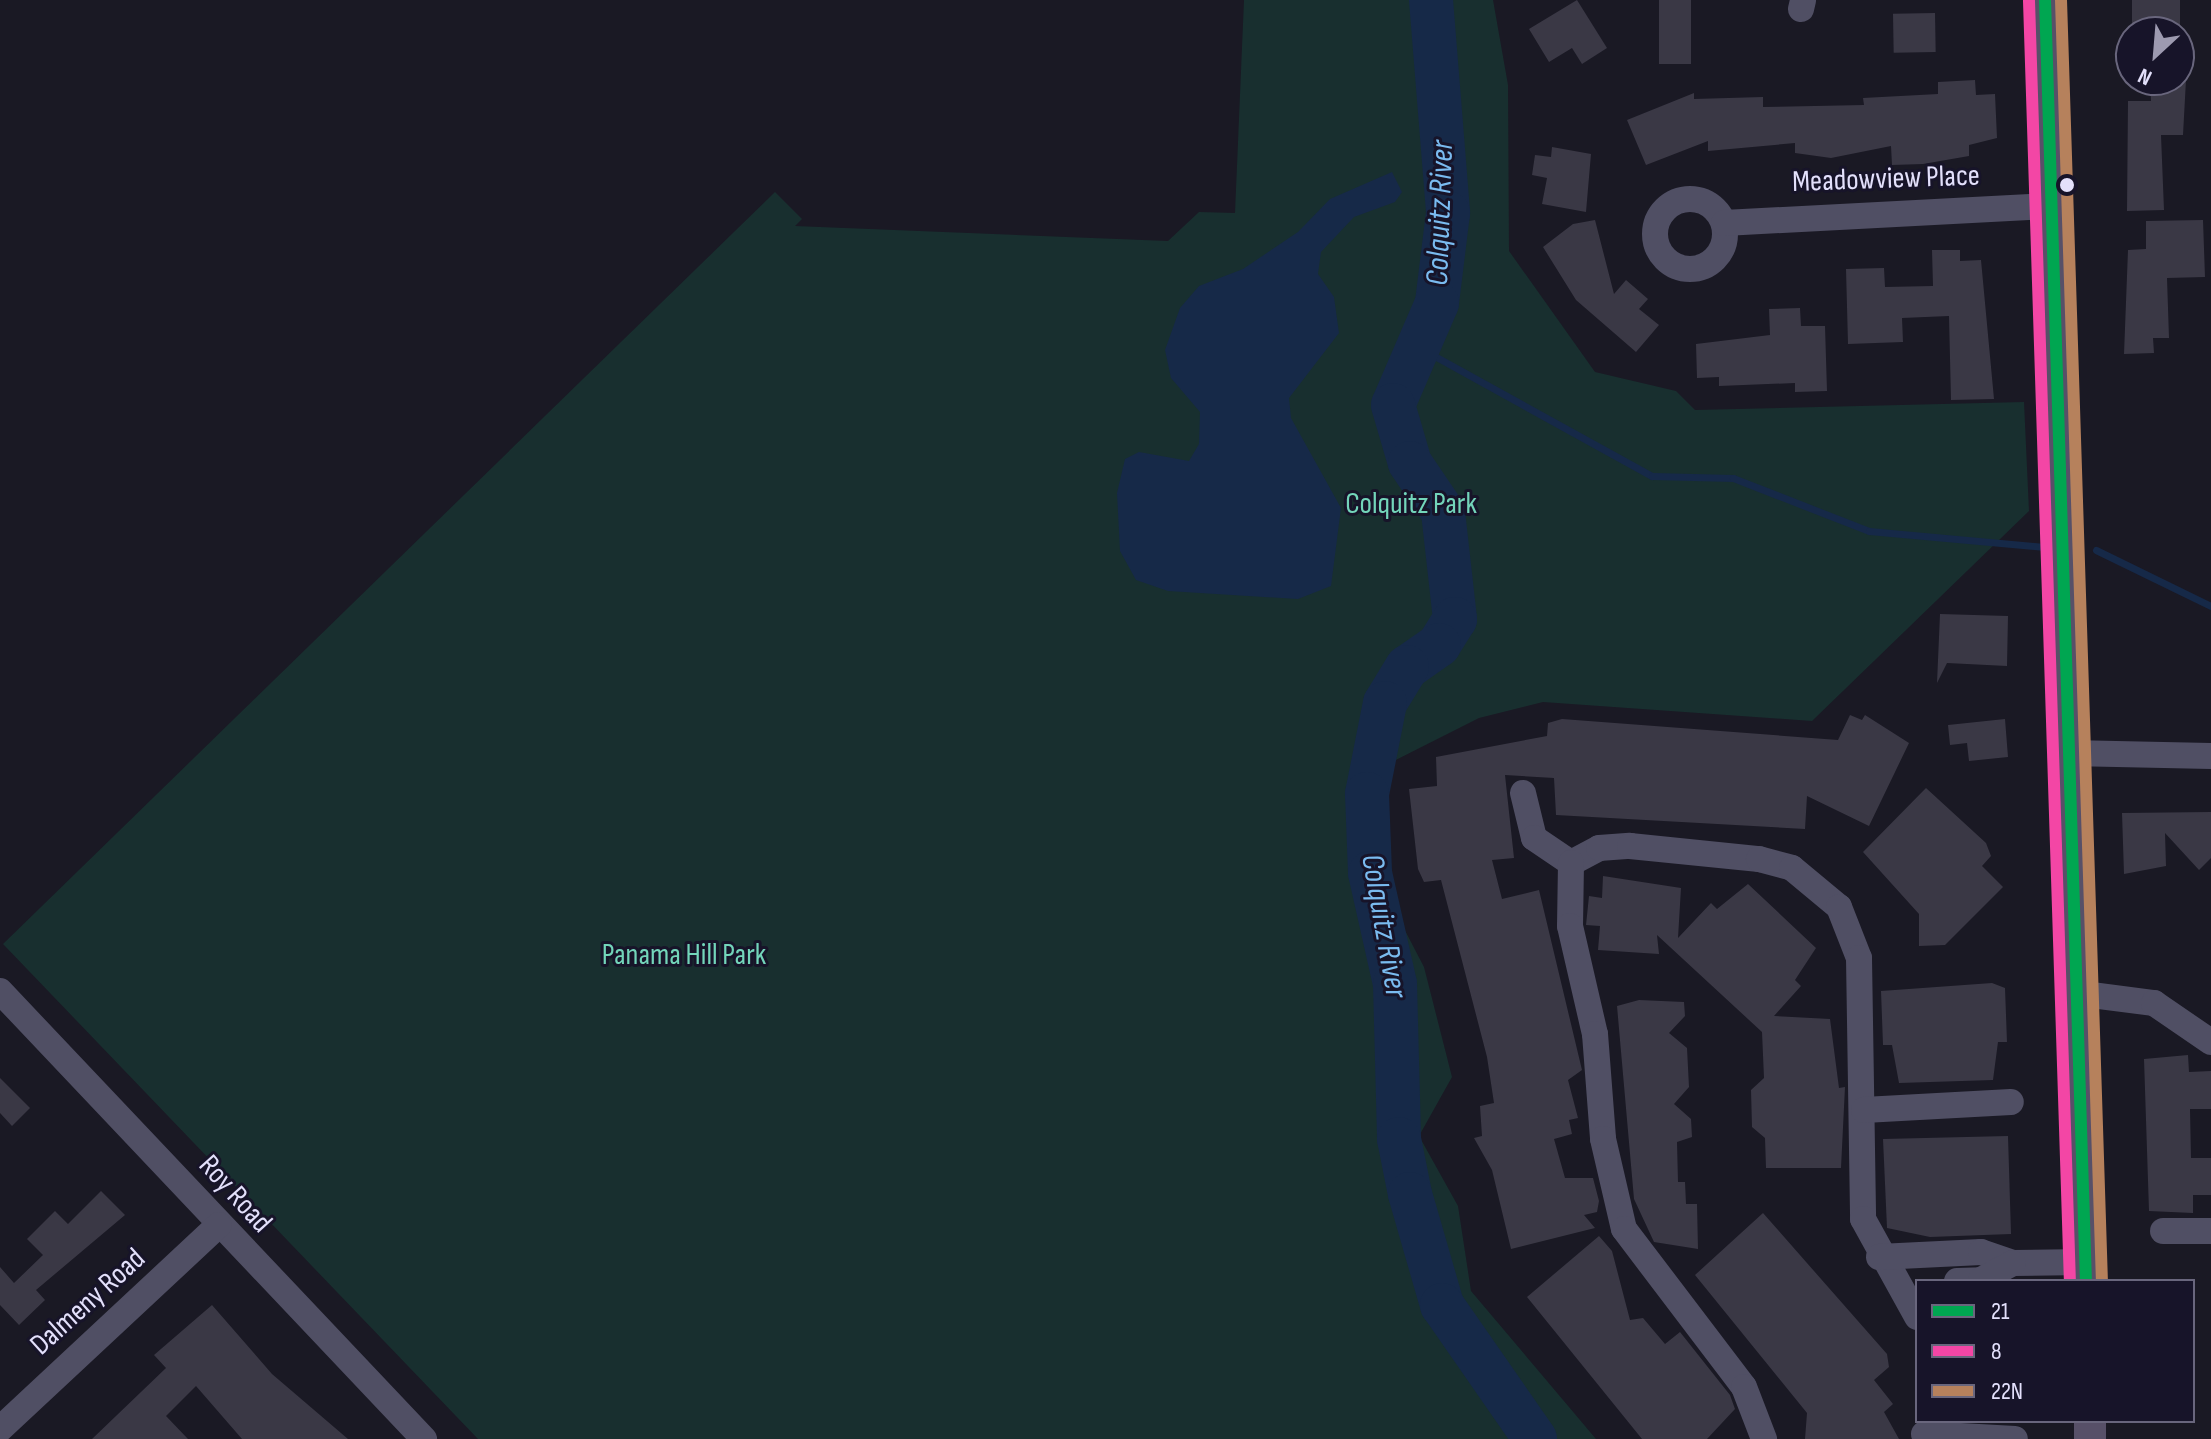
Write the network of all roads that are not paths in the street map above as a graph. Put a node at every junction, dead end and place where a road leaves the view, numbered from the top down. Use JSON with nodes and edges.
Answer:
{"nodes":[{"id":1,"x":2045,"y":0,"type":"edge"},
{"id":2,"x":2051,"y":206,"type":"junction"},
{"id":3,"x":1724,"y":223,"type":"dead end"},
{"id":4,"x":2069,"y":753,"type":"junction"},
{"id":5,"x":2211,"y":756,"type":"edge"},
{"id":6,"x":1523,"y":793,"type":"dead end"},
{"id":7,"x":1571,"y":863,"type":"junction"},
{"id":8,"x":0,"y":991,"type":"edge"},
{"id":9,"x":2076,"y":993,"type":"junction"},
{"id":10,"x":2211,"y":1042,"type":"edge"},
{"id":11,"x":2011,"y":1102,"type":"dead end"},
{"id":12,"x":1864,"y":1110,"type":"junction"},
{"id":13,"x":219,"y":1225,"type":"junction"},
{"id":14,"x":2163,"y":1231,"type":"dead end"},
{"id":15,"x":2211,"y":1231,"type":"edge"},
{"id":16,"x":1879,"y":1257,"type":"junction"},
{"id":17,"x":2013,"y":1263,"type":"junction"},
{"id":18,"x":2086,"y":1271,"type":"edge"},
{"id":19,"x":1983,"y":1279,"type":"edge"},
{"id":20,"x":1909,"y":1283,"type":"edge"},
{"id":21,"x":1915,"y":1308,"type":"edge"},
{"id":22,"x":0,"y":1429,"type":"edge"},
{"id":23,"x":1924,"y":1431,"type":"edge"},
{"id":24,"x":424,"y":1439,"type":"edge"},
{"id":25,"x":1764,"y":1439,"type":"edge"},
{"id":26,"x":2015,"y":1439,"type":"edge"}],
"edges":[{"from":1,"to":2,"type":"main road"},
{"from":2,"to":3,"type":"street","name":"Meadowview Place"},
{"from":2,"to":4,"type":"main road"},
{"from":4,"to":5,"type":"street"},
{"from":4,"to":9,"type":"main road"},
{"from":6,"to":7,"type":"street"},
{"from":7,"to":12,"type":"street"},
{"from":7,"to":25,"type":"street"},
{"from":8,"to":13,"type":"street","name":"Roy Road"},
{"from":9,"to":10,"type":"street"},
{"from":9,"to":18,"type":"main road"},
{"from":11,"to":12,"type":"street"},
{"from":12,"to":16,"type":"street"},
{"from":13,"to":22,"type":"street","name":"Dalmeny Road"},
{"from":13,"to":24,"type":"street","name":"Roy Road"},
{"from":14,"to":15,"type":"street"},
{"from":16,"to":17,"type":"street"},
{"from":16,"to":20,"type":"street"},
{"from":17,"to":18,"type":"street"},
{"from":17,"to":19,"type":"street"},
{"from":20,"to":21,"type":"street"},
{"from":23,"to":26,"type":"street"}]}
